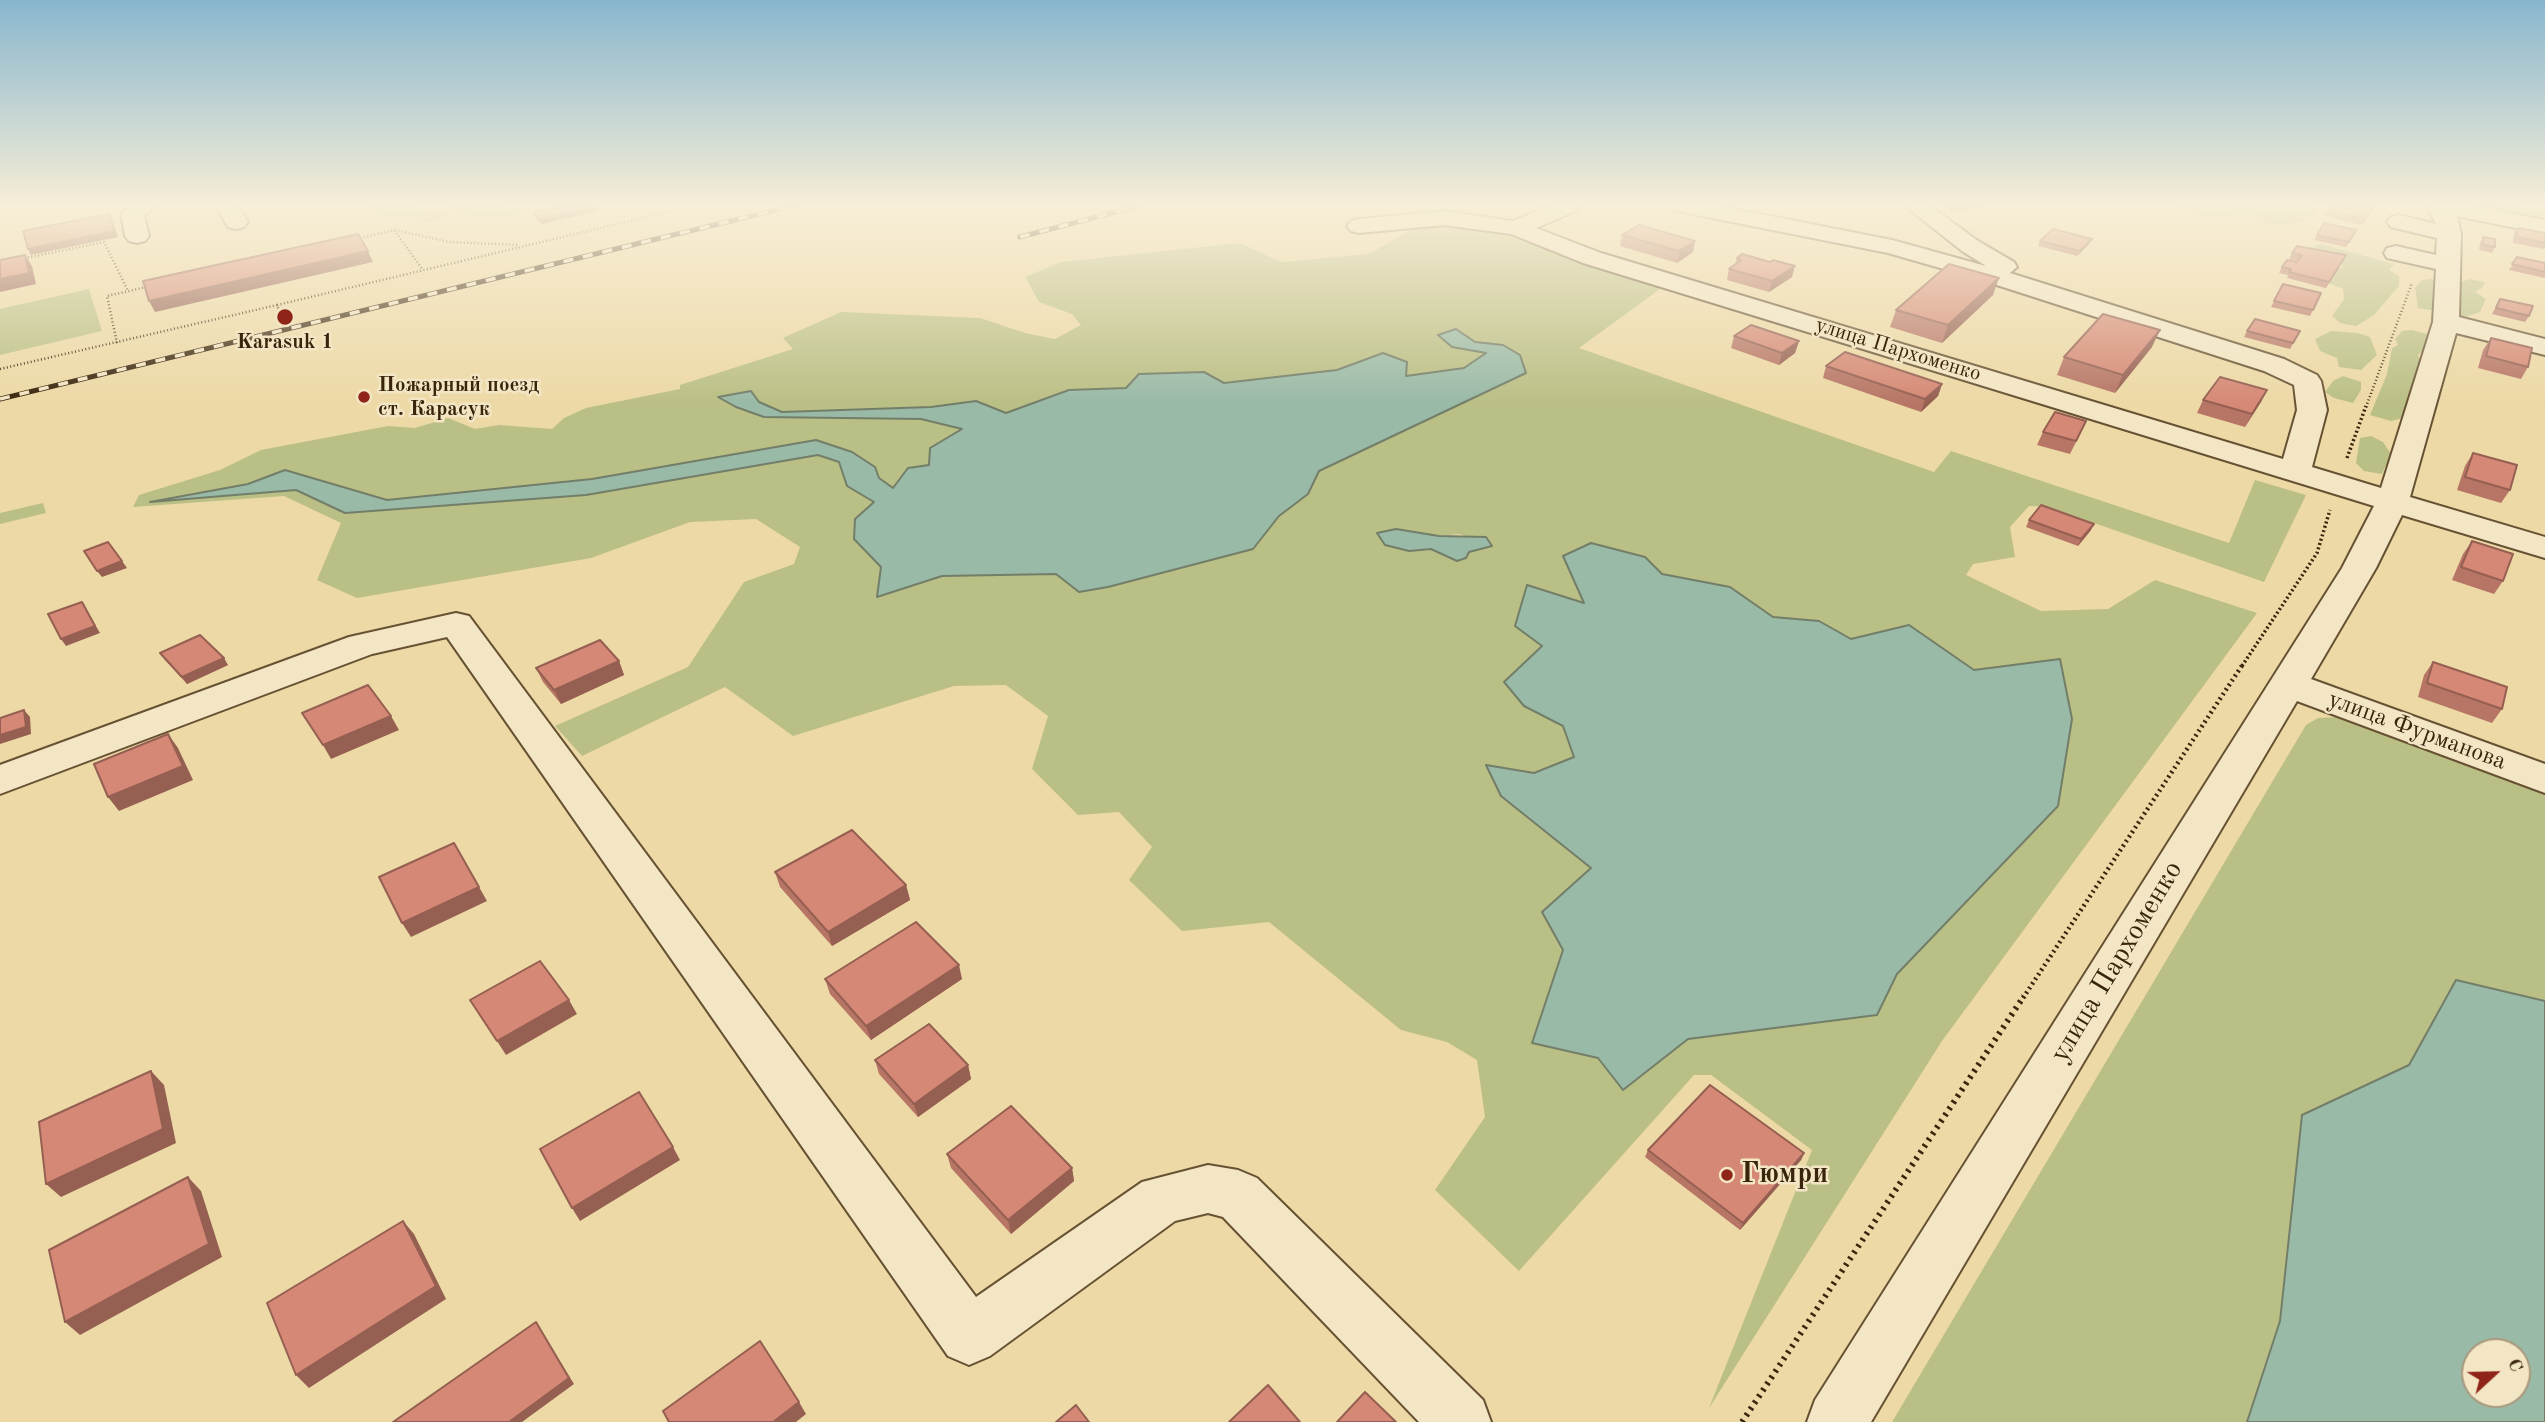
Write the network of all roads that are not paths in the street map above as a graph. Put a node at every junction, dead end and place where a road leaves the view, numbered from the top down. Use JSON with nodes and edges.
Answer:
{"nodes":[{"id":1,"x":1636,"y":271,"type":"edge"},
{"id":2,"x":1975,"y":271,"type":"edge"},
{"id":3,"x":2012,"y":271,"type":"edge"},
{"id":4,"x":2441,"y":271,"type":"edge"},
{"id":5,"x":2048,"y":293,"type":"junction"},
{"id":6,"x":2446,"y":322,"type":"junction"},
{"id":7,"x":2545,"y":348,"type":"edge"},
{"id":8,"x":2295,"y":471,"type":"junction"},
{"id":9,"x":2393,"y":500,"type":"junction"},
{"id":10,"x":2545,"y":548,"type":"edge"},
{"id":11,"x":2288,"y":684,"type":"junction"},
{"id":12,"x":2545,"y":779,"type":"edge"},
{"id":13,"x":0,"y":780,"type":"edge"},
{"id":14,"x":1461,"y":1422,"type":"edge"},
{"id":15,"x":1837,"y":1422,"type":"edge"}],
"edges":[{"from":1,"to":8,"type":"street","name":"улица Пархоменко"},
{"from":2,"to":5,"type":"street"},
{"from":3,"to":5,"type":"street"},
{"from":4,"to":6,"type":"street","name":"улица Пархоменко"},
{"from":5,"to":8,"type":"street"},
{"from":6,"to":7,"type":"street"},
{"from":6,"to":9,"type":"street","name":"улица Пархоменко"},
{"from":8,"to":9,"type":"street","name":"улица Пархоменко"},
{"from":9,"to":10,"type":"street"},
{"from":9,"to":11,"type":"street","name":"улица Пархоменко"},
{"from":11,"to":12,"type":"street","name":"улица Фурманова"},
{"from":11,"to":15,"type":"street","name":"улица Пархоменко"},
{"from":13,"to":14,"type":"street"}]}
